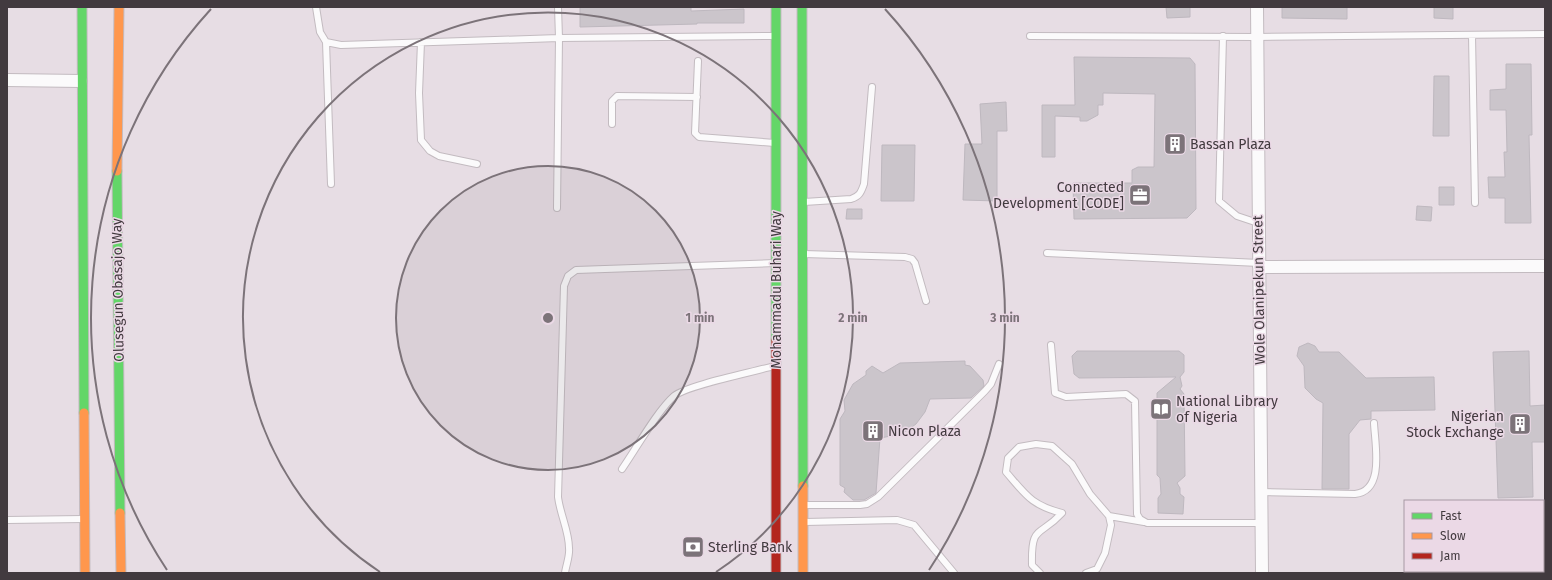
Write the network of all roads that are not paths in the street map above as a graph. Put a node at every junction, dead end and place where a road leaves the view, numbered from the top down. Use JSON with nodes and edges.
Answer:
{"nodes":[{"id":1,"x":82,"y":7,"type":"edge"},
{"id":2,"x":119,"y":7,"type":"edge"},
{"id":3,"x":316,"y":7,"type":"edge"},
{"id":4,"x":558,"y":7,"type":"edge"},
{"id":5,"x":776,"y":7,"type":"edge"},
{"id":6,"x":802,"y":7,"type":"edge"},
{"id":7,"x":1257,"y":7,"type":"edge"},
{"id":8,"x":1545,"y":34,"type":"edge"},
{"id":9,"x":1472,"y":35,"type":"junction"},
{"id":10,"x":776,"y":36,"type":"junction"},
{"id":11,"x":1030,"y":36,"type":"dead end"},
{"id":12,"x":1223,"y":36,"type":"junction"},
{"id":13,"x":1257,"y":37,"type":"junction"},
{"id":14,"x":558,"y":38,"type":"junction"},
{"id":15,"x":326,"y":42,"type":"junction"},
{"id":16,"x":420,"y":42,"type":"junction"},
{"id":17,"x":698,"y":61,"type":"dead end"},
{"id":18,"x":7,"y":80,"type":"edge"},
{"id":19,"x":81,"y":80,"type":"junction"},
{"id":20,"x":872,"y":86,"type":"dead end"},
{"id":21,"x":697,"y":97,"type":"junction"},
{"id":22,"x":612,"y":124,"type":"dead end"},
{"id":23,"x":776,"y":143,"type":"junction"},
{"id":24,"x":477,"y":164,"type":"dead end"},
{"id":25,"x":331,"y":184,"type":"dead end"},
{"id":26,"x":802,"y":202,"type":"junction"},
{"id":27,"x":1475,"y":204,"type":"dead end"},
{"id":28,"x":557,"y":208,"type":"dead end"},
{"id":29,"x":1258,"y":223,"type":"junction"},
{"id":30,"x":1047,"y":253,"type":"dead end"},
{"id":31,"x":802,"y":254,"type":"junction"},
{"id":32,"x":777,"y":263,"type":"junction"},
{"id":33,"x":1259,"y":265,"type":"junction"},
{"id":34,"x":1545,"y":266,"type":"edge"},
{"id":35,"x":926,"y":301,"type":"dead end"},
{"id":36,"x":1052,"y":345,"type":"dead end"},
{"id":37,"x":999,"y":364,"type":"dead end"},
{"id":38,"x":776,"y":366,"type":"junction"},
{"id":39,"x":1374,"y":423,"type":"dead end"},
{"id":40,"x":622,"y":469,"type":"dead end"},
{"id":41,"x":1262,"y":492,"type":"junction"},
{"id":42,"x":803,"y":505,"type":"junction"},
{"id":43,"x":1109,"y":516,"type":"junction"},
{"id":44,"x":84,"y":518,"type":"junction"},
{"id":45,"x":7,"y":520,"type":"edge"},
{"id":46,"x":803,"y":522,"type":"junction"},
{"id":47,"x":1262,"y":522,"type":"junction"},
{"id":48,"x":1147,"y":523,"type":"junction"},
{"id":49,"x":85,"y":573,"type":"edge"},
{"id":50,"x":121,"y":573,"type":"edge"},
{"id":51,"x":565,"y":573,"type":"edge"},
{"id":52,"x":776,"y":573,"type":"edge"},
{"id":53,"x":803,"y":573,"type":"edge"},
{"id":54,"x":954,"y":573,"type":"edge"},
{"id":55,"x":1040,"y":573,"type":"edge"},
{"id":56,"x":1086,"y":573,"type":"edge"},
{"id":57,"x":1262,"y":573,"type":"edge"}],
"edges":[{"from":1,"to":19,"type":"main road"},
{"from":2,"to":50,"type":"main road","name":"Olusegun Obasajo Way"},
{"from":3,"to":15,"type":"lane"},
{"from":4,"to":14,"type":"lane"},
{"from":5,"to":10,"type":"main road","name":"Mohammadu Buhari Way"},
{"from":6,"to":26,"type":"main road","name":"Mohammadu Buhari Way"},
{"from":7,"to":13,"type":"street","name":"Wole Olanipekun Street"},
{"from":8,"to":9,"type":"lane"},
{"from":9,"to":13,"type":"lane"},
{"from":9,"to":27,"type":"lane"},
{"from":10,"to":14,"type":"lane"},
{"from":10,"to":23,"type":"main road","name":"Mohammadu Buhari Way"},
{"from":11,"to":12,"type":"lane"},
{"from":12,"to":13,"type":"lane"},
{"from":12,"to":29,"type":"lane"},
{"from":13,"to":29,"type":"street","name":"Wole Olanipekun Street"},
{"from":14,"to":16,"type":"lane"},
{"from":14,"to":28,"type":"lane"},
{"from":15,"to":16,"type":"lane"},
{"from":15,"to":25,"type":"lane"},
{"from":16,"to":24,"type":"lane"},
{"from":17,"to":21,"type":"lane"},
{"from":18,"to":19,"type":"street"},
{"from":19,"to":44,"type":"main road"},
{"from":20,"to":26,"type":"lane"},
{"from":21,"to":22,"type":"lane"},
{"from":21,"to":23,"type":"lane"},
{"from":23,"to":32,"type":"main road","name":"Mohammadu Buhari Way"},
{"from":26,"to":31,"type":"main road","name":"Mohammadu Buhari Way"},
{"from":29,"to":33,"type":"street","name":"Wole Olanipekun Street"},
{"from":30,"to":33,"type":"lane"},
{"from":31,"to":35,"type":"lane"},
{"from":31,"to":42,"type":"main road","name":"Mohammadu Buhari Way"},
{"from":32,"to":38,"type":"main road","name":"Mohammadu Buhari Way"},
{"from":32,"to":51,"type":"lane"},
{"from":33,"to":34,"type":"street"},
{"from":33,"to":41,"type":"street","name":"Wole Olanipekun Street"},
{"from":36,"to":48,"type":"lane"},
{"from":37,"to":42,"type":"lane"},
{"from":38,"to":40,"type":"lane"},
{"from":38,"to":52,"type":"main road","name":"Mohammadu Buhari Way"},
{"from":39,"to":41,"type":"lane"},
{"from":41,"to":47,"type":"street","name":"Wole Olanipekun Street"},
{"from":42,"to":46,"type":"main road","name":"Mohammadu Buhari Way"},
{"from":43,"to":48,"type":"lane"},
{"from":43,"to":55,"type":"lane"},
{"from":43,"to":56,"type":"lane"},
{"from":44,"to":45,"type":"lane"},
{"from":44,"to":49,"type":"main road"},
{"from":46,"to":53,"type":"main road","name":"Mohammadu Buhari Way"},
{"from":46,"to":54,"type":"lane"},
{"from":47,"to":48,"type":"lane"},
{"from":47,"to":57,"type":"street","name":"Wole Olanipekun Street"}]}
